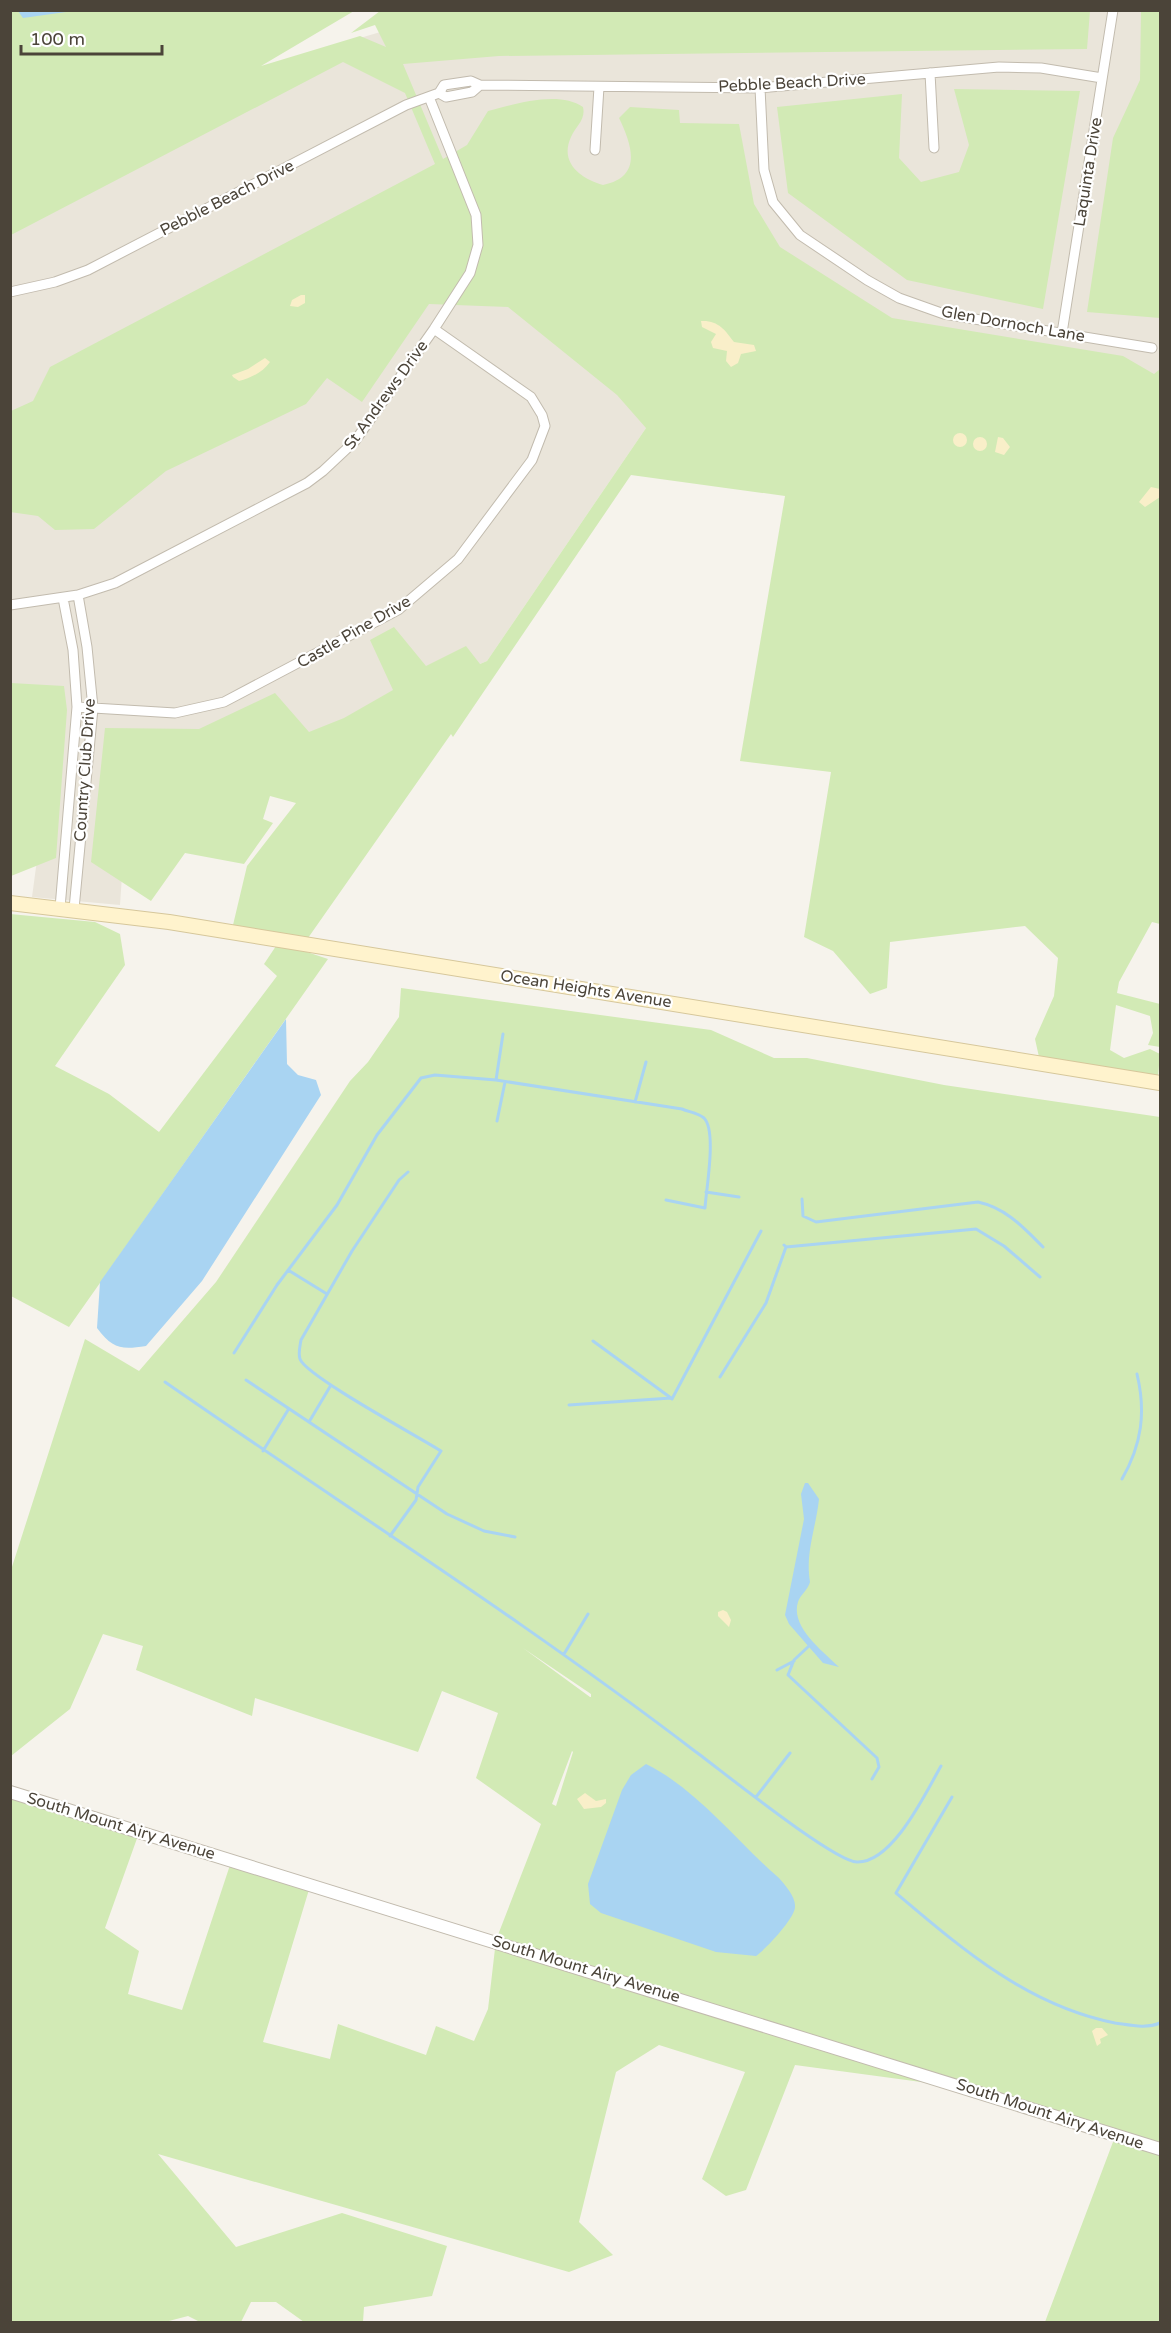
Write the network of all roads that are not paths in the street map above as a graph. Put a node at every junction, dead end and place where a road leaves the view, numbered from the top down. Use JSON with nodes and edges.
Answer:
{"nodes":[{"id":1,"x":1113,"y":10,"type":"edge"},
{"id":2,"x":930,"y":73,"type":"junction"},
{"id":3,"x":1102,"y":78,"type":"junction"},
{"id":4,"x":598,"y":87,"type":"junction"},
{"id":5,"x":760,"y":88,"type":"junction"},
{"id":6,"x":429,"y":97,"type":"junction"},
{"id":7,"x":934,"y":148,"type":"dead end"},
{"id":8,"x":595,"y":150,"type":"dead end"},
{"id":9,"x":10,"y":292,"type":"edge"},
{"id":10,"x":434,"y":329,"type":"junction"},
{"id":11,"x":1062,"y":333,"type":"junction"},
{"id":12,"x":1152,"y":348,"type":"dead end"},
{"id":13,"x":78,"y":596,"type":"junction"},
{"id":14,"x":63,"y":598,"type":"junction"},
{"id":15,"x":10,"y":605,"type":"edge"},
{"id":16,"x":77,"y":707,"type":"junction"},
{"id":17,"x":93,"y":708,"type":"junction"},
{"id":18,"x":10,"y":903,"type":"edge"},
{"id":19,"x":67,"y":908,"type":"junction"},
{"id":20,"x":1161,"y":1083,"type":"edge"},
{"id":21,"x":10,"y":1792,"type":"edge"},
{"id":22,"x":1161,"y":2149,"type":"edge"}],
"edges":[{"from":1,"to":3,"type":"street","name":"Laquinta Drive"},
{"from":2,"to":3,"type":"street","name":"Pebble Beach Drive"},
{"from":2,"to":5,"type":"street","name":"Pebble Beach Drive"},
{"from":2,"to":7,"type":"street"},
{"from":3,"to":11,"type":"street","name":"Laquinta Drive"},
{"from":4,"to":5,"type":"street","name":"Pebble Beach Drive"},
{"from":4,"to":6,"type":"street","name":"Pebble Beach Drive"},
{"from":4,"to":8,"type":"street"},
{"from":5,"to":11,"type":"street","name":"Glen Dornoch Lane"},
{"from":6,"to":9,"type":"street","name":"Pebble Beach Drive"},
{"from":6,"to":10,"type":"street","name":"St Andrews Drive"},
{"from":10,"to":13,"type":"street","name":"St Andrews Drive"},
{"from":10,"to":17,"type":"street","name":"Castle Pine Drive"},
{"from":11,"to":12,"type":"street","name":"Glen Dornoch Lane"},
{"from":13,"to":14,"type":"street","name":"St Andrews Drive"},
{"from":13,"to":17,"type":"street","name":"Country Club Drive"},
{"from":14,"to":15,"type":"street","name":"St Andrews Drive"},
{"from":14,"to":16,"type":"street","name":"Country Club Drive"},
{"from":16,"to":17,"type":"street","name":"Castle Pine Drive"},
{"from":16,"to":19,"type":"street","name":"Country Club Drive"},
{"from":17,"to":19,"type":"street","name":"Country Club Drive"},
{"from":18,"to":19,"type":"main road","name":"Ocean Heights Avenue"},
{"from":19,"to":20,"type":"main road","name":"Ocean Heights Avenue"},
{"from":21,"to":22,"type":"street","name":"South Mount Airy Avenue"}]}
